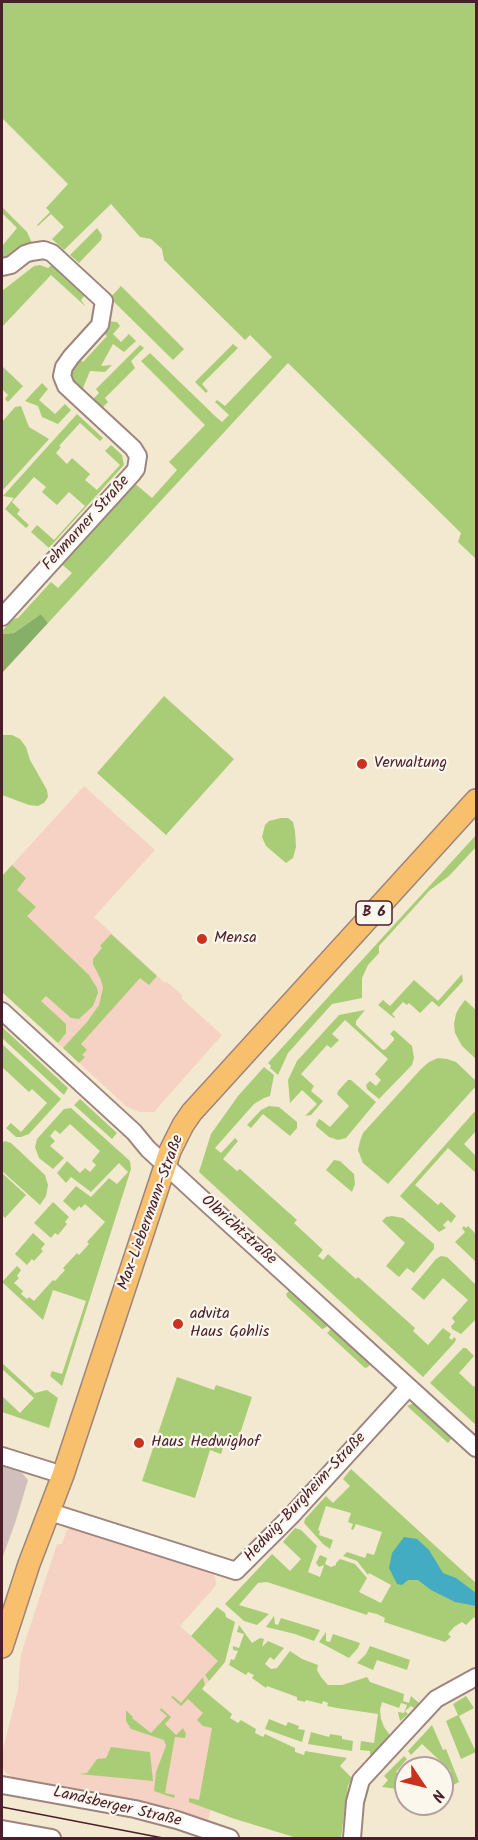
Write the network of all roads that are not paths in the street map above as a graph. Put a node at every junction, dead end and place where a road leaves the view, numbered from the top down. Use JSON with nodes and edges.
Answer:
{"nodes":[{"id":1,"x":2,"y":267,"type":"edge"},
{"id":2,"x":2,"y":617,"type":"edge"},
{"id":3,"x":477,"y":800,"type":"edge"},
{"id":4,"x":2,"y":1011,"type":"edge"},
{"id":5,"x":166,"y":1165,"type":"junction"},
{"id":6,"x":409,"y":1387,"type":"junction"},
{"id":7,"x":477,"y":1448,"type":"edge"},
{"id":8,"x":2,"y":1455,"type":"edge"},
{"id":9,"x":63,"y":1475,"type":"junction"},
{"id":10,"x":50,"y":1512,"type":"junction"},
{"id":11,"x":2,"y":1647,"type":"edge"},
{"id":12,"x":477,"y":1677,"type":"edge"},
{"id":13,"x":2,"y":1785,"type":"edge"},
{"id":14,"x":2,"y":1829,"type":"edge"},
{"id":15,"x":52,"y":1839,"type":"edge"},
{"id":16,"x":230,"y":1839,"type":"edge"},
{"id":17,"x":352,"y":1839,"type":"edge"}],
"edges":[{"from":1,"to":2,"type":"street","name":"Fehmarner Straße"},
{"from":3,"to":5,"type":"main road","name":"Max-Liebermann-Straße","number":"B 6"},
{"from":4,"to":5,"type":"street","name":"Olbrichtstraße"},
{"from":5,"to":6,"type":"street","name":"Olbrichtstraße"},
{"from":5,"to":9,"type":"main road","name":"Max-Liebermann-Straße","number":"B 6"},
{"from":6,"to":7,"type":"street","name":"Olbrichtstraße"},
{"from":6,"to":10,"type":"street","name":"Hedwig-Burgheim-Straße"},
{"from":8,"to":9,"type":"street"},
{"from":9,"to":10,"type":"main road","name":"Max-Liebermann-Straße","number":"B 6"},
{"from":10,"to":11,"type":"main road","name":"Max-Liebermann-Straße","number":"B 6"},
{"from":12,"to":17,"type":"street"},
{"from":13,"to":16,"type":"street","name":"Landsberger Straße"},
{"from":14,"to":15,"type":"street"}]}
